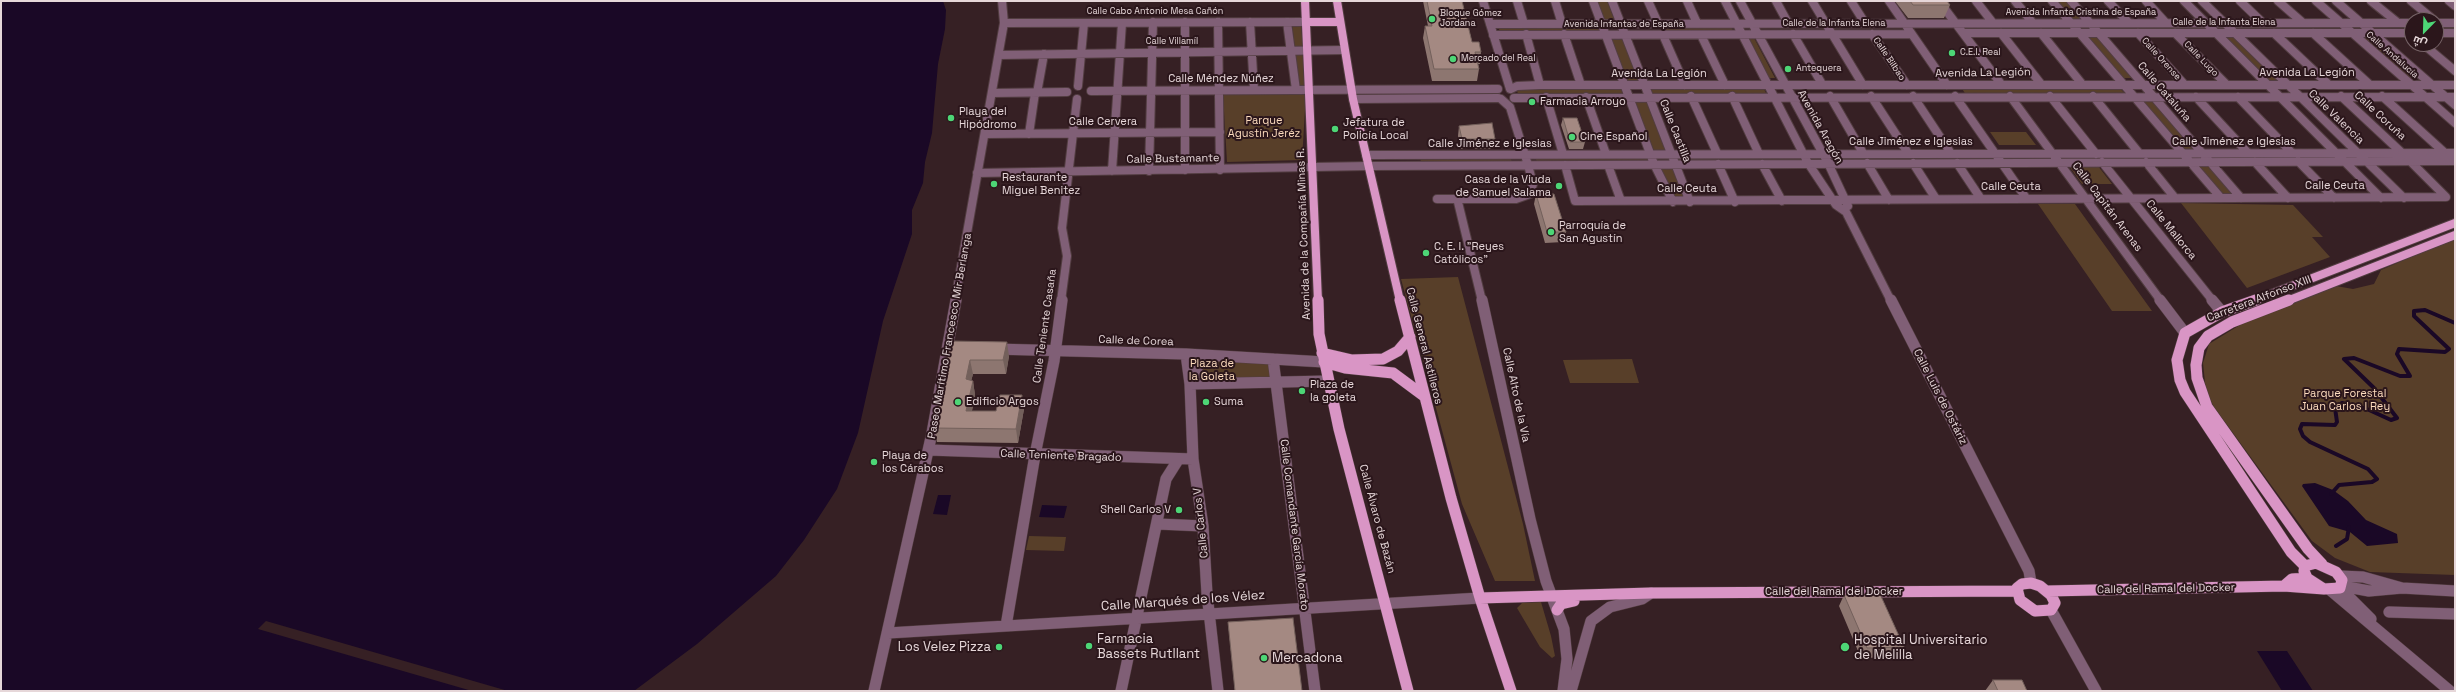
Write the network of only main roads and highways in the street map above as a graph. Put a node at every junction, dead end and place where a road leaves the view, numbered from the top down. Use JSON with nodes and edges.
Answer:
{"nodes":[{"id":1,"x":1305,"y":1,"type":"edge"},
{"id":2,"x":1338,"y":1,"type":"edge"},
{"id":3,"x":1306,"y":22,"type":"junction"},
{"id":4,"x":1340,"y":22,"type":"junction"},
{"id":5,"x":2455,"y":223,"type":"edge"},
{"id":6,"x":2455,"y":235,"type":"edge"},
{"id":7,"x":1410,"y":338,"type":"junction"},
{"id":8,"x":1323,"y":358,"type":"junction"},
{"id":9,"x":1424,"y":396,"type":"junction"},
{"id":10,"x":2322,"y":564,"type":"junction"},
{"id":11,"x":2305,"y":566,"type":"junction"},
{"id":12,"x":2307,"y":578,"type":"junction"},
{"id":13,"x":2284,"y":586,"type":"junction"},
{"id":14,"x":2335,"y":586,"type":"junction"},
{"id":15,"x":2048,"y":591,"type":"junction"},
{"id":16,"x":2016,"y":592,"type":"junction"},
{"id":17,"x":1651,"y":593,"type":"junction"},
{"id":18,"x":1480,"y":598,"type":"junction"},
{"id":19,"x":1557,"y":610,"type":"road end"},
{"id":20,"x":1408,"y":691,"type":"edge"},
{"id":21,"x":1511,"y":691,"type":"edge"}],
"edges":[{"from":1,"to":3,"type":"main road","name":"Avenida de la Compañía Minas R."},
{"from":2,"to":4,"type":"main road","name":"Calle General Astilleros"},
{"from":3,"to":4,"type":"main road"},
{"from":3,"to":8,"type":"main road","name":"Avenida de la Compañía Minas R."},
{"from":4,"to":7,"type":"main road","name":"Calle General Astilleros"},
{"from":5,"to":11,"type":"main road","name":"Carretera Alfonso XIII"},
{"from":6,"to":10,"type":"main road","name":"Carretera Alfonso XIII"},
{"from":7,"to":8,"type":"main road"},
{"from":7,"to":9,"type":"main road","name":"Calle General Astilleros"},
{"from":8,"to":9,"type":"main road"},
{"from":8,"to":20,"type":"main road","name":"Calle Álvaro de Bazán"},
{"from":9,"to":18,"type":"main road","name":"Calle General Astilleros"},
{"from":10,"to":11,"type":"main road"},
{"from":10,"to":14,"type":"main road","name":"Carretera Alfonso XIII"},
{"from":11,"to":12,"type":"main road"},
{"from":12,"to":13,"type":"main road","name":"Calle del Ramal del Docker"},
{"from":12,"to":14,"type":"main road"},
{"from":13,"to":14,"type":"main road","name":"Calle del Ramal del Docker"},
{"from":13,"to":15,"type":"main road","name":"Calle del Ramal del Docker"},
{"from":15,"to":16,"type":"main road"},
{"from":15,"to":16,"type":"main road"},
{"from":16,"to":17,"type":"main road","name":"Calle del Ramal del Docker"},
{"from":17,"to":18,"type":"main road","name":"Calle del Ramal del Docker"},
{"from":17,"to":19,"type":"main road","name":"Calle del Ramal del Docker"},
{"from":18,"to":21,"type":"main road","name":"Calle General Astilleros"}]}
